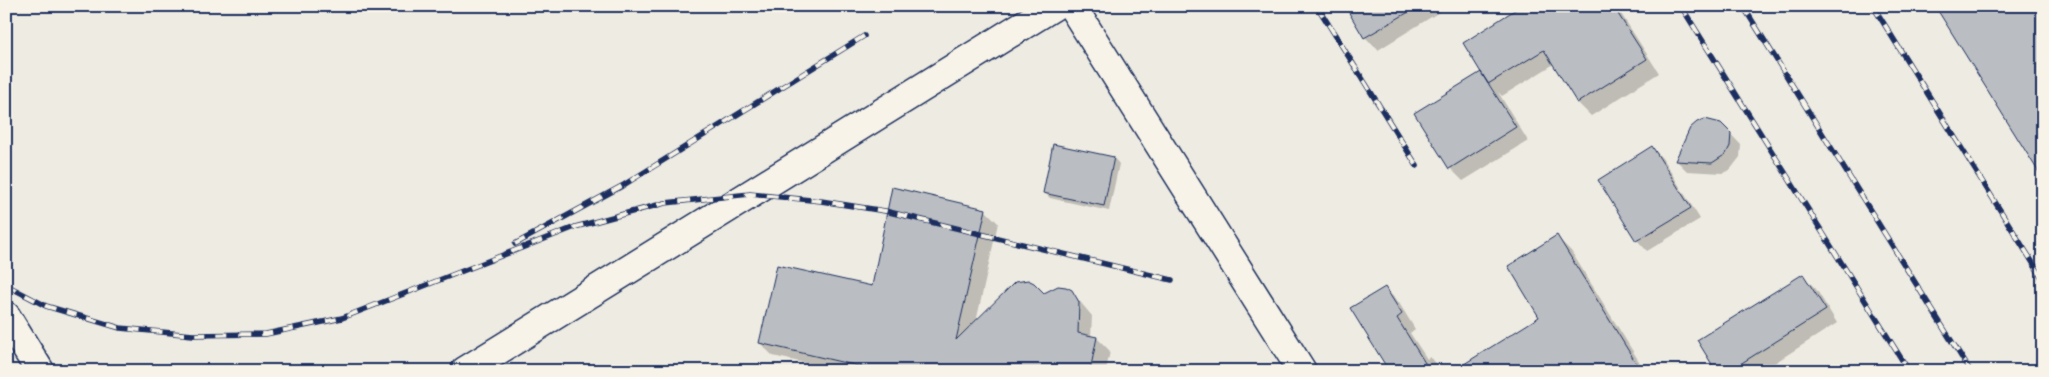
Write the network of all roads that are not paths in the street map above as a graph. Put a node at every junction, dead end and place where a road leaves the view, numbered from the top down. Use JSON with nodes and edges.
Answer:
{"nodes":[{"id":1,"x":1054,"y":6,"type":"edge"},
{"id":2,"x":1072,"y":6,"type":"edge"},
{"id":3,"x":6,"y":316,"type":"edge"},
{"id":4,"x":40,"y":371,"type":"edge"},
{"id":5,"x":465,"y":371,"type":"edge"},
{"id":6,"x":1302,"y":371,"type":"edge"}],
"edges":[{"from":1,"to":5,"type":"lane"},
{"from":2,"to":6,"type":"lane"},
{"from":3,"to":4,"type":"lane"}]}
